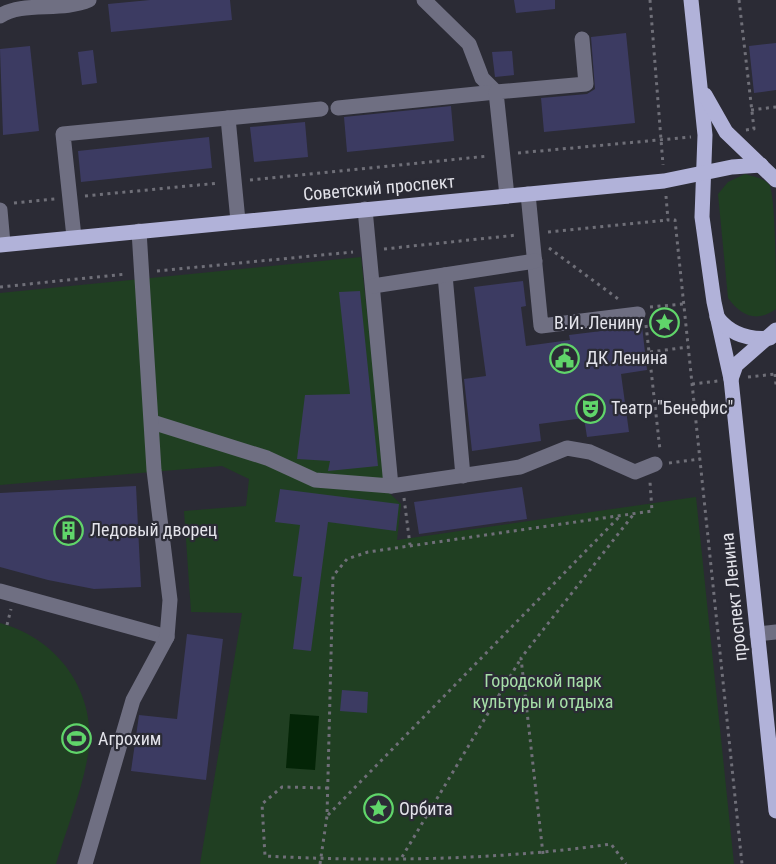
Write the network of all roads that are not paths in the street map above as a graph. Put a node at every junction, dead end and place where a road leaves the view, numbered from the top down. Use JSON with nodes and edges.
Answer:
{"nodes":[{"id":1,"x":89,"y":0,"type":"edge"},
{"id":2,"x":424,"y":0,"type":"edge"},
{"id":3,"x":691,"y":0,"type":"edge"},
{"id":4,"x":0,"y":16,"type":"edge"},
{"id":5,"x":582,"y":39,"type":"dead end"},
{"id":6,"x":699,"y":75,"type":"junction"},
{"id":7,"x":496,"y":92,"type":"junction"},
{"id":8,"x":338,"y":108,"type":"dead end"},
{"id":9,"x":321,"y":109,"type":"dead end"},
{"id":10,"x":228,"y":118,"type":"junction"},
{"id":11,"x":761,"y":165,"type":"junction"},
{"id":12,"x":704,"y":173,"type":"junction"},
{"id":13,"x":776,"y":180,"type":"edge"},
{"id":14,"x":528,"y":194,"type":"junction"},
{"id":15,"x":507,"y":196,"type":"junction"},
{"id":16,"x":6,"y":206,"type":"edge"},
{"id":17,"x":365,"y":209,"type":"junction"},
{"id":18,"x":238,"y":221,"type":"junction"},
{"id":19,"x":139,"y":231,"type":"junction"},
{"id":20,"x":74,"y":237,"type":"junction"},
{"id":21,"x":2,"y":244,"type":"edge"},
{"id":22,"x":535,"y":261,"type":"junction"},
{"id":23,"x":445,"y":275,"type":"junction"},
{"id":24,"x":373,"y":286,"type":"junction"},
{"id":25,"x":635,"y":311,"type":"road end"},
{"id":26,"x":716,"y":315,"type":"junction"},
{"id":27,"x":773,"y":335,"type":"edge"},
{"id":28,"x":731,"y":380,"type":"junction"},
{"id":29,"x":152,"y":422,"type":"junction"},
{"id":30,"x":655,"y":464,"type":"road end"},
{"id":31,"x":463,"y":476,"type":"junction"},
{"id":32,"x":396,"y":485,"type":"junction"},
{"id":33,"x":0,"y":591,"type":"edge"},
{"id":34,"x":776,"y":632,"type":"edge"},
{"id":35,"x":757,"y":634,"type":"junction"},
{"id":36,"x":167,"y":637,"type":"junction"},
{"id":37,"x":776,"y":811,"type":"edge"},
{"id":38,"x":85,"y":864,"type":"edge"}],
"edges":[{"from":1,"to":4,"type":"lane"},
{"from":2,"to":7,"type":"lane"},
{"from":3,"to":6,"type":"main road","name":"проспект Ленина"},
{"from":5,"to":7,"type":"lane"},
{"from":6,"to":11,"type":"main road","name":"проспект Ленина"},
{"from":6,"to":12,"type":"main road","name":"проспект Ленина"},
{"from":7,"to":8,"type":"lane"},
{"from":7,"to":15,"type":"lane"},
{"from":9,"to":10,"type":"lane"},
{"from":10,"to":18,"type":"lane"},
{"from":10,"to":20,"type":"lane"},
{"from":11,"to":12,"type":"main road","name":"Советский проспект"},
{"from":11,"to":13,"type":"main road","name":"проспект Ленина"},
{"from":12,"to":14,"type":"main road","name":"Советский проспект"},
{"from":12,"to":26,"type":"main road","name":"проспект Ленина"},
{"from":14,"to":15,"type":"main road","name":"Советский проспект"},
{"from":14,"to":22,"type":"lane"},
{"from":15,"to":17,"type":"main road","name":"Советский проспект"},
{"from":16,"to":21,"type":"lane"},
{"from":17,"to":18,"type":"main road","name":"Советский проспект"},
{"from":17,"to":24,"type":"lane"},
{"from":18,"to":19,"type":"main road","name":"Советский проспект"},
{"from":19,"to":20,"type":"main road","name":"Советский проспект"},
{"from":19,"to":29,"type":"lane"},
{"from":20,"to":21,"type":"main road","name":"Советский проспект"},
{"from":22,"to":23,"type":"lane"},
{"from":22,"to":25,"type":"lane"},
{"from":23,"to":24,"type":"lane"},
{"from":23,"to":31,"type":"lane"},
{"from":24,"to":32,"type":"lane"},
{"from":26,"to":27,"type":"main road"},
{"from":26,"to":28,"type":"main road","name":"проспект Ленина"},
{"from":27,"to":28,"type":"main road"},
{"from":28,"to":35,"type":"main road","name":"проспект Ленина"},
{"from":29,"to":32,"type":"lane"},
{"from":29,"to":36,"type":"lane"},
{"from":30,"to":31,"type":"lane"},
{"from":31,"to":32,"type":"lane"},
{"from":33,"to":36,"type":"lane"},
{"from":34,"to":35,"type":"lane"},
{"from":35,"to":37,"type":"main road","name":"проспект Ленина"},
{"from":36,"to":38,"type":"lane"}]}
